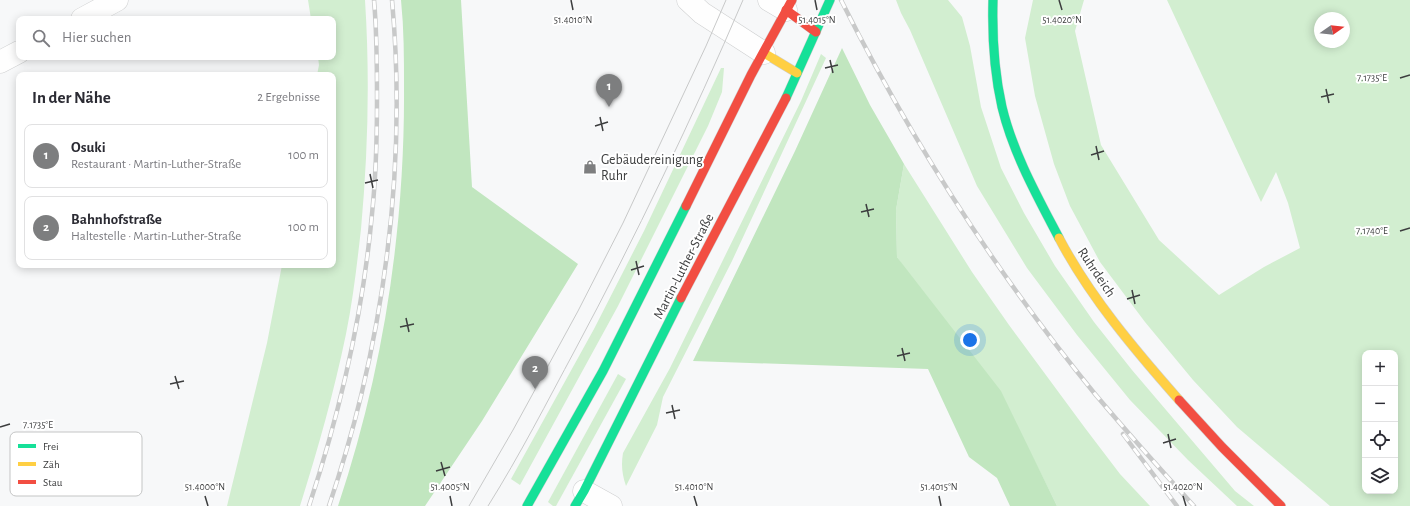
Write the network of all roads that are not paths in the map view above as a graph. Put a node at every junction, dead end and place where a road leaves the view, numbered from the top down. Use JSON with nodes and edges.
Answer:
{"nodes":[{"id":1,"x":117,"y":0,"type":"edge"},
{"id":2,"x":688,"y":0,"type":"edge"},
{"id":3,"x":830,"y":0,"type":"edge"},
{"id":4,"x":993,"y":0,"type":"edge"},
{"id":5,"x":782,"y":3,"type":"edge"},
{"id":6,"x":88,"y":16,"type":"edge"},
{"id":7,"x":816,"y":32,"type":"junction"},
{"id":8,"x":764,"y":53,"type":"junction"},
{"id":9,"x":16,"y":54,"type":"edge"},
{"id":10,"x":0,"y":62,"type":"edge"},
{"id":11,"x":797,"y":73,"type":"junction"},
{"id":12,"x":579,"y":498,"type":"edge"},
{"id":13,"x":527,"y":506,"type":"edge"},
{"id":14,"x":611,"y":506,"type":"edge"},
{"id":15,"x":1281,"y":506,"type":"edge"}],
"edges":[{"from":1,"to":6,"type":"street"},
{"from":2,"to":8,"type":"street"},
{"from":3,"to":7,"type":"main road","name":"Martin-Luther-Straße"},
{"from":4,"to":15,"type":"main road","name":"Ruhrdeich"},
{"from":5,"to":7,"type":"main road","name":"Martin-Luther-Straße"},
{"from":5,"to":8,"type":"main road","name":"Martin-Luther-Straße"},
{"from":7,"to":11,"type":"main road","name":"Martin-Luther-Straße"},
{"from":8,"to":11,"type":"main road"},
{"from":8,"to":13,"type":"main road","name":"Martin-Luther-Straße"},
{"from":9,"to":10,"type":"street"},
{"from":11,"to":12,"type":"main road","name":"Martin-Luther-Straße"},
{"from":12,"to":14,"type":"street"}]}
